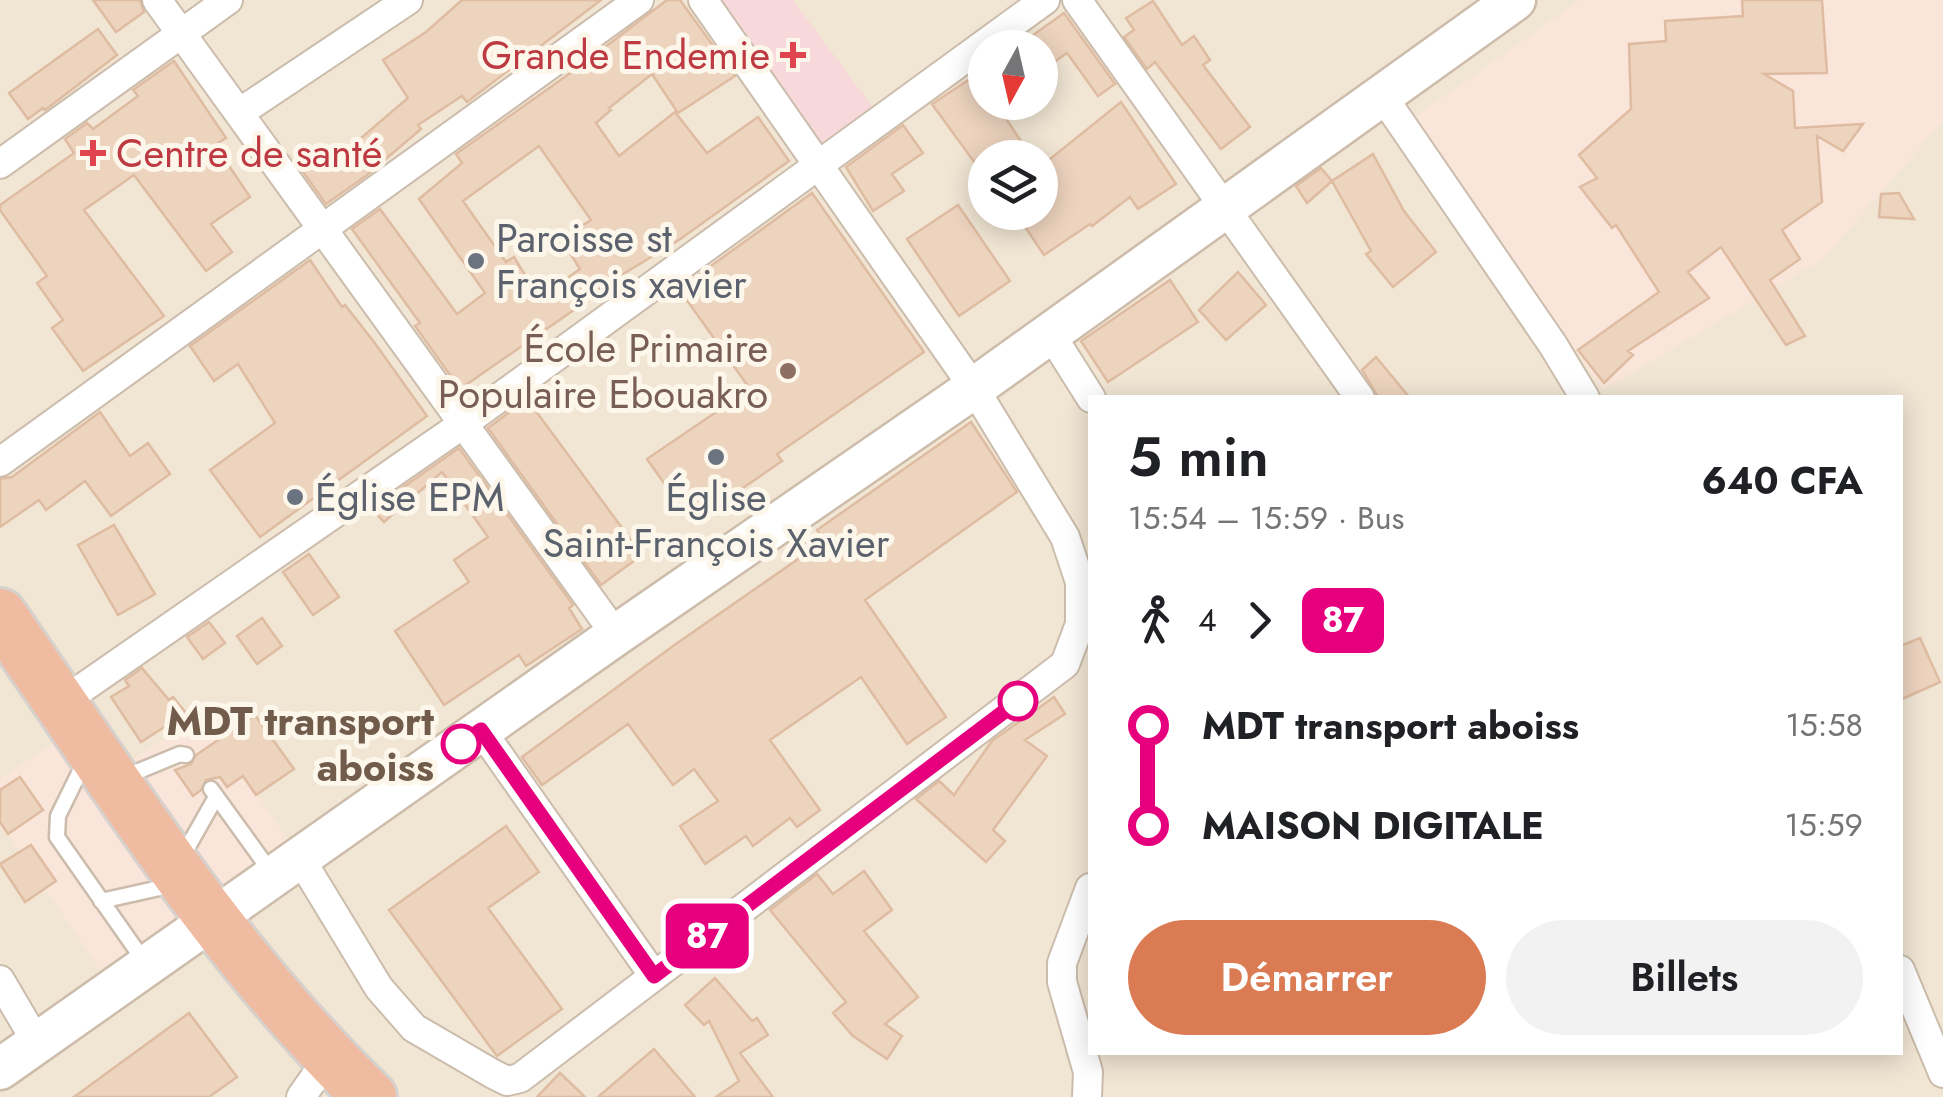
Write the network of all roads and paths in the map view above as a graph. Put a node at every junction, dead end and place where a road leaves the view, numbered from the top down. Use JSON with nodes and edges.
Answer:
{"nodes":[{"id":1,"x":157,"y":0,"type":"edge"},
{"id":2,"x":228,"y":0,"type":"edge"},
{"id":3,"x":408,"y":0,"type":"edge"},
{"id":4,"x":639,"y":0,"type":"edge"},
{"id":5,"x":702,"y":0,"type":"edge"},
{"id":6,"x":1044,"y":0,"type":"edge"},
{"id":7,"x":1077,"y":0,"type":"edge"},
{"id":8,"x":1515,"y":0,"type":"edge"},
{"id":9,"x":182,"y":34,"type":"junction"},
{"id":10,"x":1381,"y":94,"type":"junction"},
{"id":11,"x":239,"y":113,"type":"junction"},
{"id":12,"x":0,"y":164,"type":"edge"},
{"id":13,"x":817,"y":164,"type":"junction"},
{"id":14,"x":1224,"y":207,"type":"junction"},
{"id":15,"x":323,"y":230,"type":"junction"},
{"id":16,"x":1050,"y":333,"type":"junction"},
{"id":17,"x":974,"y":388,"type":"junction"},
{"id":18,"x":1089,"y":395,"type":"edge"},
{"id":19,"x":1358,"y":395,"type":"edge"},
{"id":20,"x":1583,"y":395,"type":"edge"},
{"id":21,"x":463,"y":424,"type":"junction"},
{"id":22,"x":0,"y":462,"type":"edge"},
{"id":23,"x":0,"y":614,"type":"edge"},
{"id":24,"x":616,"y":636,"type":"junction"},
{"id":25,"x":61,"y":703,"type":"junction"},
{"id":26,"x":481,"y":730,"type":"junction"},
{"id":27,"x":186,"y":755,"type":"dead end"},
{"id":28,"x":104,"y":764,"type":"junction"},
{"id":29,"x":287,"y":867,"type":"junction"},
{"id":30,"x":191,"y":890,"type":"junction"},
{"id":31,"x":1088,"y":893,"type":"edge"},
{"id":32,"x":101,"y":901,"type":"junction"},
{"id":33,"x":147,"y":966,"type":"junction"},
{"id":34,"x":654,"y":976,"type":"junction"},
{"id":35,"x":1903,"y":977,"type":"edge"},
{"id":36,"x":0,"y":980,"type":"edge"},
{"id":37,"x":37,"y":1043,"type":"junction"},
{"id":38,"x":0,"y":1070,"type":"edge"},
{"id":39,"x":1943,"y":1074,"type":"edge"},
{"id":40,"x":315,"y":1077,"type":"edge"},
{"id":41,"x":370,"y":1097,"type":"edge"},
{"id":42,"x":1086,"y":1097,"type":"edge"}],
"edges":[{"from":1,"to":9,"type":"street"},
{"from":2,"to":9,"type":"street"},
{"from":3,"to":11,"type":"street"},
{"from":4,"to":15,"type":"street"},
{"from":5,"to":13,"type":"street"},
{"from":6,"to":13,"type":"street"},
{"from":7,"to":14,"type":"street"},
{"from":8,"to":10,"type":"main road"},
{"from":9,"to":11,"type":"street"},
{"from":9,"to":12,"type":"street"},
{"from":10,"to":14,"type":"main road"},
{"from":10,"to":20,"type":"street"},
{"from":11,"to":15,"type":"street"},
{"from":13,"to":17,"type":"street"},
{"from":13,"to":21,"type":"street"},
{"from":14,"to":16,"type":"main road"},
{"from":14,"to":19,"type":"street"},
{"from":15,"to":21,"type":"street"},
{"from":15,"to":22,"type":"street"},
{"from":16,"to":17,"type":"main road"},
{"from":16,"to":18,"type":"street"},
{"from":17,"to":24,"type":"main road"},
{"from":17,"to":34,"type":"street"},
{"from":21,"to":24,"type":"street"},
{"from":21,"to":25,"type":"street"},
{"from":23,"to":25,"type":"highway"},
{"from":24,"to":26,"type":"main road"},
{"from":25,"to":28,"type":"highway"},
{"from":26,"to":29,"type":"main road"},
{"from":26,"to":34,"type":"street"},
{"from":27,"to":28,"type":"lane"},
{"from":28,"to":30,"type":"highway"},
{"from":28,"to":32,"type":"lane"},
{"from":29,"to":30,"type":"main road"},
{"from":29,"to":30,"type":"lane"},
{"from":29,"to":34,"type":"street"},
{"from":30,"to":32,"type":"lane"},
{"from":30,"to":33,"type":"main road"},
{"from":30,"to":40,"type":"highway"},
{"from":31,"to":42,"type":"street"},
{"from":32,"to":33,"type":"lane"},
{"from":33,"to":37,"type":"main road"},
{"from":35,"to":39,"type":"street"},
{"from":36,"to":37,"type":"street"},
{"from":37,"to":38,"type":"main road"},
{"from":40,"to":41,"type":"highway"}]}
